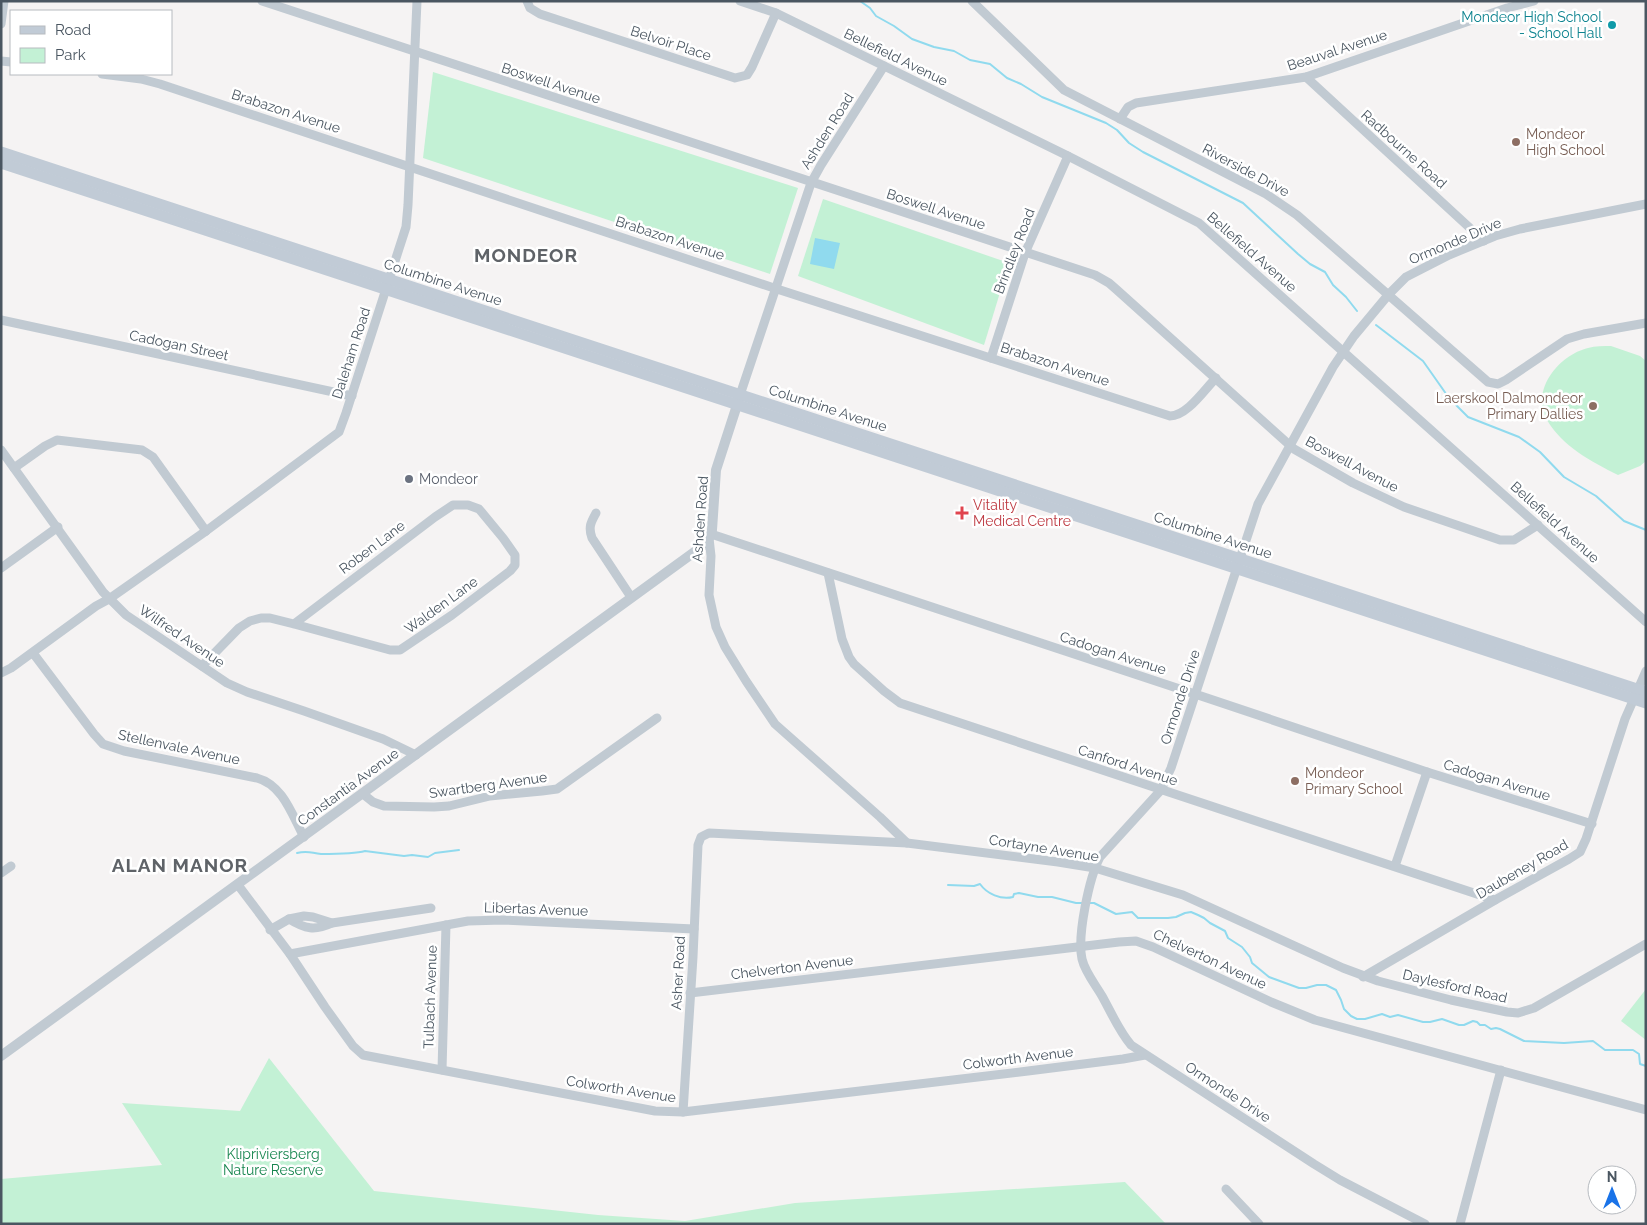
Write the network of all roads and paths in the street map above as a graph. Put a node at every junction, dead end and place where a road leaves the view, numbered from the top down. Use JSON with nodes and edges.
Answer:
{"nodes":[{"id":1,"x":4,"y":1,"type":"edge"},
{"id":2,"x":262,"y":1,"type":"edge"},
{"id":3,"x":417,"y":1,"type":"edge"},
{"id":4,"x":527,"y":1,"type":"edge"},
{"id":5,"x":740,"y":1,"type":"edge"},
{"id":6,"x":972,"y":1,"type":"edge"},
{"id":7,"x":1534,"y":1,"type":"edge"},
{"id":8,"x":776,"y":13,"type":"junction"},
{"id":9,"x":1,"y":24,"type":"edge"},
{"id":10,"x":414,"y":52,"type":"junction"},
{"id":11,"x":884,"y":66,"type":"junction"},
{"id":12,"x":110,"y":75,"type":"edge"},
{"id":13,"x":1306,"y":77,"type":"junction"},
{"id":14,"x":1120,"y":119,"type":"junction"},
{"id":15,"x":1,"y":152,"type":"edge"},
{"id":16,"x":1068,"y":156,"type":"junction"},
{"id":17,"x":1,"y":163,"type":"edge"},
{"id":18,"x":409,"y":167,"type":"junction"},
{"id":19,"x":812,"y":182,"type":"junction"},
{"id":20,"x":118,"y":196,"type":"junction"},
{"id":21,"x":1646,"y":204,"type":"edge"},
{"id":22,"x":1484,"y":241,"type":"junction"},
{"id":23,"x":1025,"y":253,"type":"junction"},
{"id":24,"x":388,"y":285,"type":"junction"},
{"id":25,"x":777,"y":289,"type":"junction"},
{"id":26,"x":1389,"y":294,"type":"junction"},
{"id":27,"x":1,"y":320,"type":"edge"},
{"id":28,"x":1646,"y":323,"type":"edge"},
{"id":29,"x":1342,"y":351,"type":"junction"},
{"id":30,"x":991,"y":358,"type":"junction"},
{"id":31,"x":1216,"y":378,"type":"junction"},
{"id":32,"x":352,"y":396,"type":"junction"},
{"id":33,"x":739,"y":400,"type":"junction"},
{"id":34,"x":1290,"y":445,"type":"junction"},
{"id":35,"x":1,"y":450,"type":"edge"},
{"id":36,"x":14,"y":468,"type":"junction"},
{"id":37,"x":472,"y":506,"type":"joint"},
{"id":38,"x":596,"y":513,"type":"dead end"},
{"id":39,"x":1538,"y":525,"type":"junction"},
{"id":40,"x":58,"y":527,"type":"junction"},
{"id":41,"x":206,"y":531,"type":"junction"},
{"id":42,"x":710,"y":536,"type":"junction"},
{"id":43,"x":1238,"y":564,"type":"junction"},
{"id":44,"x":1,"y":568,"type":"edge"},
{"id":45,"x":828,"y":573,"type":"junction"},
{"id":46,"x":631,"y":597,"type":"junction"},
{"id":47,"x":110,"y":599,"type":"junction"},
{"id":48,"x":1646,"y":622,"type":"edge"},
{"id":49,"x":294,"y":624,"type":"junction"},
{"id":50,"x":33,"y":653,"type":"junction"},
{"id":51,"x":202,"y":666,"type":"junction"},
{"id":52,"x":1646,"y":671,"type":"edge"},
{"id":53,"x":1,"y":673,"type":"edge"},
{"id":54,"x":1195,"y":694,"type":"junction"},
{"id":55,"x":1639,"y":694,"type":"edge"},
{"id":56,"x":1646,"y":703,"type":"edge"},
{"id":57,"x":657,"y":718,"type":"dead end"},
{"id":58,"x":416,"y":755,"type":"junction"},
{"id":59,"x":1427,"y":772,"type":"junction"},
{"id":60,"x":1161,"y":790,"type":"junction"},
{"id":61,"x":363,"y":794,"type":"junction"},
{"id":62,"x":1592,"y":824,"type":"junction"},
{"id":63,"x":304,"y":837,"type":"junction"},
{"id":64,"x":701,"y":837,"type":"joint"},
{"id":65,"x":907,"y":842,"type":"junction"},
{"id":66,"x":11,"y":866,"type":"dead end"},
{"id":67,"x":1395,"y":866,"type":"junction"},
{"id":68,"x":1095,"y":868,"type":"junction"},
{"id":69,"x":1,"y":873,"type":"edge"},
{"id":70,"x":238,"y":885,"type":"junction"},
{"id":71,"x":1495,"y":900,"type":"junction"},
{"id":72,"x":431,"y":908,"type":"dead end"},
{"id":73,"x":446,"y":925,"type":"junction"},
{"id":74,"x":694,"y":929,"type":"junction"},
{"id":75,"x":270,"y":930,"type":"junction"},
{"id":76,"x":1646,"y":944,"type":"edge"},
{"id":77,"x":1081,"y":947,"type":"junction"},
{"id":78,"x":290,"y":954,"type":"junction"},
{"id":79,"x":1363,"y":976,"type":"junction"},
{"id":80,"x":690,"y":993,"type":"junction"},
{"id":81,"x":2,"y":1055,"type":"edge"},
{"id":82,"x":1145,"y":1055,"type":"junction"},
{"id":83,"x":442,"y":1070,"type":"junction"},
{"id":84,"x":1501,"y":1070,"type":"junction"},
{"id":85,"x":1646,"y":1110,"type":"edge"},
{"id":86,"x":683,"y":1112,"type":"junction"},
{"id":87,"x":1226,"y":1189,"type":"dead end"},
{"id":88,"x":1259,"y":1224,"type":"edge"},
{"id":89,"x":1425,"y":1224,"type":"edge"},
{"id":90,"x":1460,"y":1224,"type":"edge"}],
"edges":[{"from":1,"to":9,"type":"street"},
{"from":2,"to":10,"type":"street","name":"Boswell Avenue"},
{"from":3,"to":10,"type":"street","name":"Daleham Road"},
{"from":4,"to":8,"type":"street","name":"Belvoir Place"},
{"from":5,"to":8,"type":"street","name":"Bellefield Avenue"},
{"from":6,"to":14,"type":"street","name":"Riverside Drive"},
{"from":7,"to":13,"type":"street","name":"Beauval Avenue"},
{"from":8,"to":11,"type":"street","name":"Bellefield Avenue"},
{"from":10,"to":18,"type":"street","name":"Daleham Road"},
{"from":10,"to":19,"type":"street","name":"Boswell Avenue"},
{"from":11,"to":16,"type":"street","name":"Bellefield Avenue"},
{"from":11,"to":19,"type":"street","name":"Ashden Road"},
{"from":12,"to":18,"type":"street","name":"Brabazon Avenue"},
{"from":13,"to":14,"type":"street","name":"Beauval Avenue"},
{"from":13,"to":22,"type":"street","name":"Radbourne Road"},
{"from":14,"to":26,"type":"street","name":"Riverside Drive"},
{"from":15,"to":20,"type":"main road","name":"Columbine Avenue"},
{"from":16,"to":23,"type":"street","name":"Brindley Road"},
{"from":16,"to":29,"type":"street","name":"Bellefield Avenue"},
{"from":17,"to":20,"type":"main road","name":"Columbine Avenue"},
{"from":18,"to":24,"type":"street","name":"Daleham Road"},
{"from":18,"to":25,"type":"street","name":"Brabazon Avenue"},
{"from":19,"to":23,"type":"street","name":"Boswell Avenue"},
{"from":19,"to":25,"type":"street","name":"Ashden Road"},
{"from":20,"to":24,"type":"main road","name":"Columbine Avenue"},
{"from":21,"to":22,"type":"street","name":"Ormonde Drive"},
{"from":22,"to":26,"type":"street","name":"Ormonde Drive"},
{"from":23,"to":30,"type":"street","name":"Brindley Road"},
{"from":23,"to":31,"type":"street","name":"Boswell Avenue"},
{"from":24,"to":32,"type":"street","name":"Daleham Road"},
{"from":24,"to":33,"type":"main road","name":"Columbine Avenue"},
{"from":25,"to":30,"type":"street","name":"Brabazon Avenue"},
{"from":25,"to":33,"type":"street","name":"Ashden Road"},
{"from":26,"to":28,"type":"street","name":"Riverside Drive"},
{"from":26,"to":29,"type":"street","name":"Ormonde Drive"},
{"from":27,"to":32,"type":"street","name":"Cadogan Street"},
{"from":29,"to":34,"type":"street","name":"Ormonde Drive"},
{"from":29,"to":39,"type":"street","name":"Bellefield Avenue"},
{"from":30,"to":31,"type":"street","name":"Brabazon Avenue"},
{"from":31,"to":34,"type":"street","name":"Boswell Avenue"},
{"from":32,"to":41,"type":"street","name":"Daleham Road"},
{"from":33,"to":42,"type":"street","name":"Ashden Road"},
{"from":33,"to":43,"type":"main road","name":"Columbine Avenue"},
{"from":34,"to":39,"type":"street","name":"Boswell Avenue"},
{"from":34,"to":43,"type":"street","name":"Ormonde Drive"},
{"from":35,"to":36,"type":"street","name":"Wilfred Avenue"},
{"from":36,"to":40,"type":"street","name":"Wilfred Avenue"},
{"from":36,"to":41,"type":"street"},
{"from":37,"to":49,"type":"street","name":"Roben Lane"},
{"from":37,"to":49,"type":"street","name":"Walden Lane"},
{"from":38,"to":46,"type":"street"},
{"from":39,"to":48,"type":"street","name":"Bellefield Avenue"},
{"from":40,"to":44,"type":"street"},
{"from":40,"to":47,"type":"street","name":"Wilfred Avenue"},
{"from":41,"to":47,"type":"street","name":"Daleham Road"},
{"from":42,"to":45,"type":"street","name":"Cadogan Avenue"},
{"from":42,"to":46,"type":"street","name":"Constantia Avenue"},
{"from":42,"to":65,"type":"street","name":"Ashden Road"},
{"from":43,"to":54,"type":"street","name":"Ormonde Drive"},
{"from":43,"to":55,"type":"main road","name":"Columbine Avenue"},
{"from":45,"to":54,"type":"street","name":"Cadogan Avenue"},
{"from":45,"to":60,"type":"street","name":"Canford Avenue"},
{"from":46,"to":58,"type":"street","name":"Constantia Avenue"},
{"from":47,"to":50,"type":"street","name":"Daleham Road"},
{"from":47,"to":51,"type":"street","name":"Wilfred Avenue"},
{"from":49,"to":51,"type":"street","name":"Walden Lane"},
{"from":50,"to":53,"type":"street","name":"Daleham Road"},
{"from":50,"to":63,"type":"street","name":"Stellenvale Avenue"},
{"from":51,"to":58,"type":"street","name":"Wilfred Avenue"},
{"from":52,"to":55,"type":"street","name":"Daubeney Road"},
{"from":54,"to":59,"type":"street","name":"Cadogan Avenue"},
{"from":54,"to":60,"type":"street","name":"Ormonde Drive"},
{"from":55,"to":56,"type":"main road","name":"Columbine Avenue"},
{"from":55,"to":62,"type":"street","name":"Daubeney Road"},
{"from":57,"to":61,"type":"street","name":"Swartberg Avenue"},
{"from":58,"to":61,"type":"street","name":"Constantia Avenue"},
{"from":59,"to":62,"type":"street","name":"Cadogan Avenue"},
{"from":59,"to":67,"type":"street"},
{"from":60,"to":67,"type":"street","name":"Canford Avenue"},
{"from":60,"to":68,"type":"street","name":"Ormonde Drive"},
{"from":61,"to":63,"type":"street","name":"Constantia Avenue"},
{"from":62,"to":71,"type":"street","name":"Daubeney Road"},
{"from":63,"to":70,"type":"street","name":"Constantia Avenue"},
{"from":64,"to":65,"type":"street","name":"Cortayne Avenue"},
{"from":64,"to":74,"type":"street","name":"Asher Road"},
{"from":65,"to":68,"type":"street","name":"Cortayne Avenue"},
{"from":66,"to":69,"type":"street"},
{"from":67,"to":71,"type":"street","name":"Canford Avenue"},
{"from":68,"to":77,"type":"street","name":"Ormonde Drive"},
{"from":68,"to":79,"type":"street","name":"Cortayne Avenue"},
{"from":70,"to":75,"type":"street","name":"Colworth Avenue"},
{"from":70,"to":81,"type":"street","name":"Constantia Avenue"},
{"from":71,"to":79,"type":"street","name":"Daubeney Road"},
{"from":72,"to":75,"type":"street"},
{"from":73,"to":74,"type":"street","name":"Libertas Avenue"},
{"from":73,"to":78,"type":"street","name":"Libertas Avenue"},
{"from":73,"to":83,"type":"street","name":"Tulbach Avenue"},
{"from":74,"to":80,"type":"street","name":"Asher Road"},
{"from":75,"to":78,"type":"street","name":"Colworth Avenue"},
{"from":76,"to":79,"type":"street","name":"Daylesford Road"},
{"from":77,"to":80,"type":"street","name":"Chelverton Avenue"},
{"from":77,"to":82,"type":"street","name":"Ormonde Drive"},
{"from":77,"to":84,"type":"street","name":"Chelverton Avenue"},
{"from":78,"to":83,"type":"street","name":"Colworth Avenue"},
{"from":80,"to":86,"type":"street","name":"Asher Road"},
{"from":82,"to":86,"type":"street","name":"Colworth Avenue"},
{"from":82,"to":89,"type":"street","name":"Ormonde Drive"},
{"from":83,"to":86,"type":"street","name":"Colworth Avenue"},
{"from":84,"to":85,"type":"street","name":"Chelverton Avenue"},
{"from":84,"to":90,"type":"street"},
{"from":87,"to":88,"type":"street"}]}
